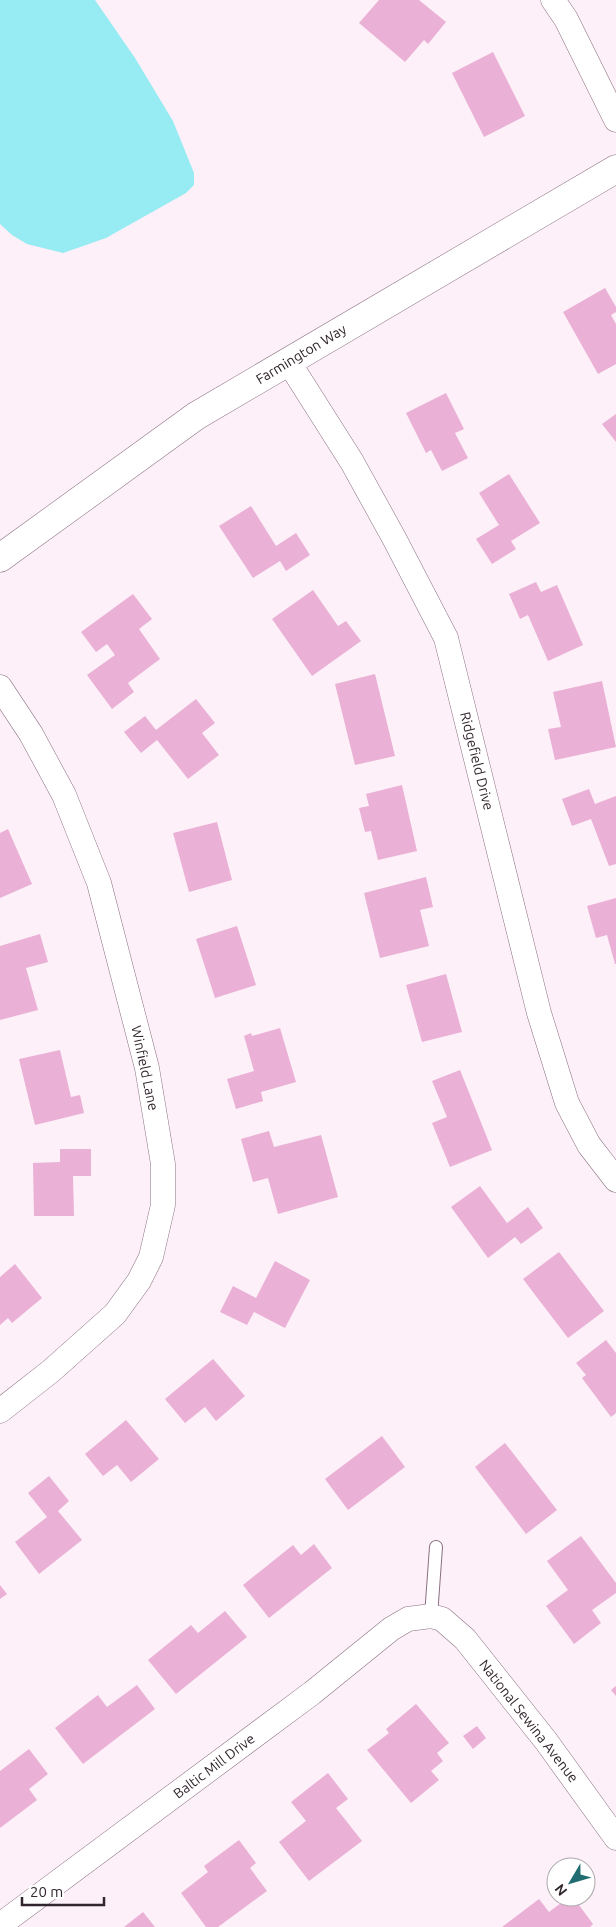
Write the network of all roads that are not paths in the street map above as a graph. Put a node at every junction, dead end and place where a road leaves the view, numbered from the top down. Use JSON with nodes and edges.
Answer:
{"nodes":[{"id":1,"x":553,"y":0,"type":"edge"},
{"id":2,"x":616,"y":120,"type":"edge"},
{"id":3,"x":616,"y":169,"type":"edge"},
{"id":4,"x":288,"y":362,"type":"junction"},
{"id":5,"x":0,"y":558,"type":"edge"},
{"id":6,"x":0,"y":687,"type":"edge"},
{"id":7,"x":616,"y":1180,"type":"edge"},
{"id":8,"x":0,"y":1411,"type":"edge"},
{"id":9,"x":436,"y":1547,"type":"dead end"},
{"id":10,"x":431,"y":1616,"type":"junction"},
{"id":11,"x":616,"y":1838,"type":"edge"},
{"id":12,"x":0,"y":1925,"type":"edge"}],
"edges":[{"from":1,"to":2,"type":"street"},
{"from":3,"to":4,"type":"street","name":"Farmington Way"},
{"from":4,"to":5,"type":"street","name":"Farmington Way"},
{"from":4,"to":7,"type":"street","name":"Ridgefield Drive"},
{"from":6,"to":8,"type":"street","name":"Winfield Lane"},
{"from":9,"to":10,"type":"lane"},
{"from":10,"to":11,"type":"street","name":"National Sewina Avenue"},
{"from":10,"to":12,"type":"street","name":"Baltic Mill Drive"}]}
